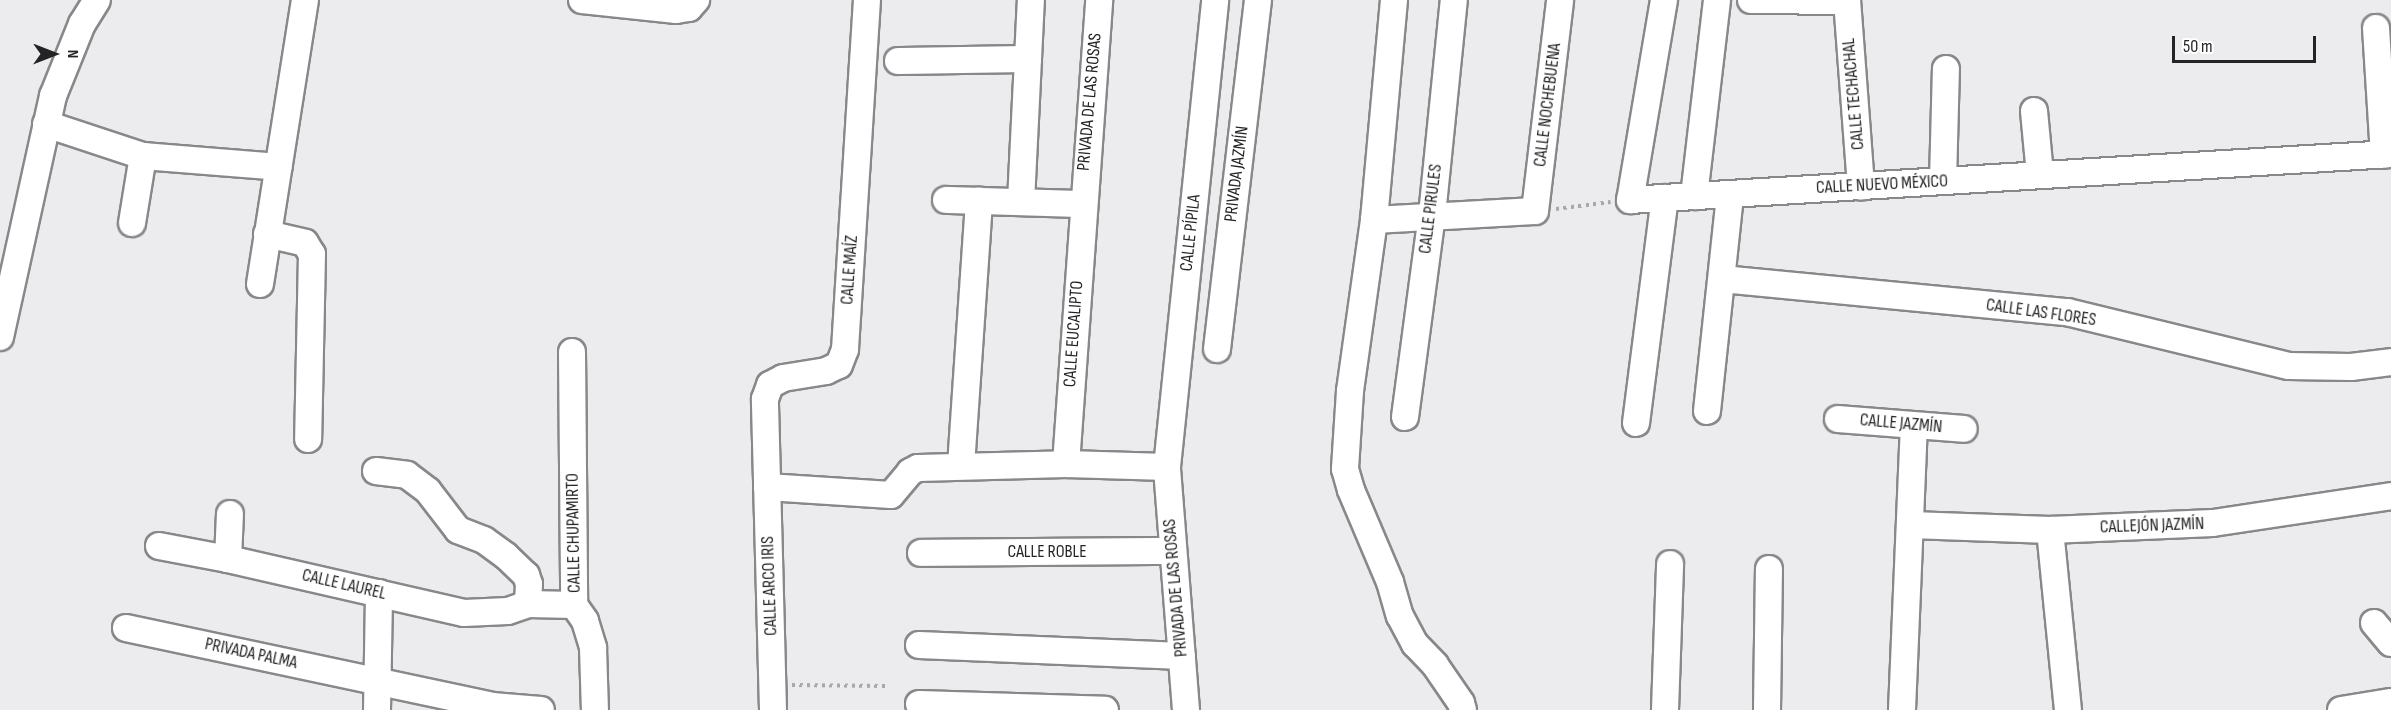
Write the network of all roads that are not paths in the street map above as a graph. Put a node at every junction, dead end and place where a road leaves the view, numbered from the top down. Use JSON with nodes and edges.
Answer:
{"nodes":[{"id":1,"x":98,"y":0,"type":"edge"},
{"id":2,"x":305,"y":0,"type":"edge"},
{"id":3,"x":582,"y":0,"type":"edge"},
{"id":4,"x":867,"y":0,"type":"edge"},
{"id":5,"x":1031,"y":0,"type":"edge"},
{"id":6,"x":1099,"y":0,"type":"edge"},
{"id":7,"x":1215,"y":0,"type":"edge"},
{"id":8,"x":1258,"y":0,"type":"edge"},
{"id":9,"x":1394,"y":0,"type":"edge"},
{"id":10,"x":1454,"y":0,"type":"edge"},
{"id":11,"x":1560,"y":0,"type":"edge"},
{"id":12,"x":1664,"y":0,"type":"edge"},
{"id":13,"x":1717,"y":0,"type":"edge"},
{"id":14,"x":1751,"y":0,"type":"edge"},
{"id":15,"x":1847,"y":1,"type":"edge"},
{"id":16,"x":692,"y":4,"type":"edge"},
{"id":17,"x":2369,"y":40,"type":"dead end"},
{"id":18,"x":1028,"y":59,"type":"junction"},
{"id":19,"x":898,"y":61,"type":"dead end"},
{"id":20,"x":1946,"y":69,"type":"dead end"},
{"id":21,"x":2034,"y":111,"type":"dead end"},
{"id":22,"x":46,"y":124,"type":"junction"},
{"id":23,"x":2387,"y":155,"type":"edge"},
{"id":24,"x":143,"y":156,"type":"junction"},
{"id":25,"x":279,"y":167,"type":"junction"},
{"id":26,"x":2040,"y":175,"type":"junction"},
{"id":27,"x":1943,"y":182,"type":"junction"},
{"id":28,"x":1861,"y":186,"type":"junction"},
{"id":29,"x":1730,"y":194,"type":"junction"},
{"id":30,"x":1694,"y":196,"type":"junction"},
{"id":31,"x":1665,"y":198,"type":"junction"},
{"id":32,"x":946,"y":200,"type":"dead end"},
{"id":33,"x":980,"y":201,"type":"junction"},
{"id":34,"x":1021,"y":202,"type":"junction"},
{"id":35,"x":1082,"y":204,"type":"junction"},
{"id":36,"x":1432,"y":215,"type":"junction"},
{"id":37,"x":1374,"y":220,"type":"junction"},
{"id":38,"x":132,"y":223,"type":"dead end"},
{"id":39,"x":267,"y":234,"type":"junction"},
{"id":40,"x":1722,"y":279,"type":"junction"},
{"id":41,"x":260,"y":284,"type":"dead end"},
{"id":42,"x":0,"y":334,"type":"edge"},
{"id":43,"x":1217,"y":349,"type":"dead end"},
{"id":44,"x":572,"y":352,"type":"dead end"},
{"id":45,"x":2391,"y":362,"type":"edge"},
{"id":46,"x":1707,"y":411,"type":"dead end"},
{"id":47,"x":1405,"y":417,"type":"dead end"},
{"id":48,"x":1838,"y":419,"type":"dead end"},
{"id":49,"x":1636,"y":423,"type":"dead end"},
{"id":50,"x":1914,"y":426,"type":"junction"},
{"id":51,"x":1964,"y":429,"type":"dead end"},
{"id":52,"x":308,"y":439,"type":"dead end"},
{"id":53,"x":1066,"y":464,"type":"junction"},
{"id":54,"x":961,"y":466,"type":"junction"},
{"id":55,"x":1167,"y":467,"type":"junction"},
{"id":56,"x":376,"y":471,"type":"dead end"},
{"id":57,"x":767,"y":487,"type":"junction"},
{"id":58,"x":2391,"y":496,"type":"edge"},
{"id":59,"x":230,"y":514,"type":"dead end"},
{"id":60,"x":1911,"y":525,"type":"junction"},
{"id":61,"x":2050,"y":530,"type":"junction"},
{"id":62,"x":159,"y":546,"type":"dead end"},
{"id":63,"x":1173,"y":551,"type":"junction"},
{"id":64,"x":921,"y":553,"type":"dead end"},
{"id":65,"x":228,"y":559,"type":"junction"},
{"id":66,"x":1670,"y":564,"type":"dead end"},
{"id":67,"x":1769,"y":569,"type":"dead end"},
{"id":68,"x":379,"y":593,"type":"junction"},
{"id":69,"x":528,"y":604,"type":"junction"},
{"id":70,"x":574,"y":605,"type":"junction"},
{"id":71,"x":2374,"y":623,"type":"dead end"},
{"id":72,"x":126,"y":628,"type":"dead end"},
{"id":73,"x":2391,"y":643,"type":"edge"},
{"id":74,"x":920,"y":645,"type":"dead end"},
{"id":75,"x":1182,"y":656,"type":"junction"},
{"id":76,"x":377,"y":680,"type":"junction"},
{"id":77,"x":773,"y":698,"type":"edge"},
{"id":78,"x":2391,"y":702,"type":"edge"},
{"id":79,"x":919,"y":704,"type":"dead end"},
{"id":80,"x":956,"y":708,"type":"edge"},
{"id":81,"x":1066,"y":709,"type":"edge"},
{"id":82,"x":377,"y":710,"type":"edge"},
{"id":83,"x":541,"y":710,"type":"edge"},
{"id":84,"x":595,"y":710,"type":"edge"},
{"id":85,"x":1105,"y":710,"type":"edge"},
{"id":86,"x":1186,"y":710,"type":"edge"},
{"id":87,"x":1463,"y":710,"type":"edge"},
{"id":88,"x":1665,"y":710,"type":"edge"},
{"id":89,"x":1767,"y":710,"type":"edge"},
{"id":90,"x":1902,"y":710,"type":"edge"},
{"id":91,"x":2068,"y":710,"type":"edge"},
{"id":92,"x":2341,"y":710,"type":"edge"}],
"edges":[{"from":1,"to":22,"type":"street"},
{"from":2,"to":25,"type":"street"},
{"from":3,"to":16,"type":"street"},
{"from":4,"to":57,"type":"street","name":"CALLE MAÍZ"},
{"from":5,"to":18,"type":"street"},
{"from":6,"to":35,"type":"street","name":"PRIVADA DE LAS ROSAS"},
{"from":7,"to":55,"type":"street","name":"CALLE PÍPILA"},
{"from":8,"to":43,"type":"street","name":"PRIVADA JAZMÍN"},
{"from":9,"to":37,"type":"street"},
{"from":10,"to":36,"type":"street","name":"CALLE PIRULES"},
{"from":11,"to":36,"type":"street","name":"CALLE NOCHEBUENA"},
{"from":12,"to":31,"type":"street","name":"CALLE NUEVO MÉXICO"},
{"from":13,"to":30,"type":"street"},
{"from":14,"to":15,"type":"street"},
{"from":15,"to":28,"type":"street","name":"CALLE TECHACHAL"},
{"from":17,"to":23,"type":"street"},
{"from":18,"to":19,"type":"street"},
{"from":18,"to":34,"type":"street"},
{"from":20,"to":27,"type":"street"},
{"from":21,"to":26,"type":"street"},
{"from":22,"to":24,"type":"street"},
{"from":22,"to":42,"type":"street"},
{"from":23,"to":26,"type":"street","name":"CALLE NUEVO MÉXICO"},
{"from":24,"to":25,"type":"street"},
{"from":24,"to":38,"type":"street"},
{"from":25,"to":39,"type":"street"},
{"from":26,"to":27,"type":"street","name":"CALLE NUEVO MÉXICO"},
{"from":27,"to":28,"type":"street","name":"CALLE NUEVO MÉXICO"},
{"from":28,"to":29,"type":"street","name":"CALLE NUEVO MÉXICO"},
{"from":29,"to":30,"type":"street","name":"CALLE NUEVO MÉXICO"},
{"from":29,"to":40,"type":"street"},
{"from":30,"to":31,"type":"street","name":"CALLE NUEVO MÉXICO"},
{"from":31,"to":49,"type":"street"},
{"from":32,"to":33,"type":"street"},
{"from":33,"to":34,"type":"street"},
{"from":33,"to":54,"type":"street"},
{"from":34,"to":35,"type":"street"},
{"from":35,"to":53,"type":"street","name":"CALLE EUCALIPTO"},
{"from":36,"to":37,"type":"street"},
{"from":36,"to":47,"type":"street","name":"CALLE PIRULES"},
{"from":37,"to":87,"type":"street"},
{"from":39,"to":41,"type":"street"},
{"from":39,"to":52,"type":"street"},
{"from":40,"to":45,"type":"street","name":"CALLE LAS FLORES"},
{"from":40,"to":46,"type":"street"},
{"from":44,"to":70,"type":"street","name":"CALLE CHUPAMIRTO"},
{"from":48,"to":50,"type":"street","name":"CALLE JAZMÍN"},
{"from":50,"to":51,"type":"street","name":"CALLE JAZMÍN"},
{"from":50,"to":60,"type":"street"},
{"from":53,"to":54,"type":"street"},
{"from":53,"to":55,"type":"street"},
{"from":54,"to":57,"type":"street"},
{"from":55,"to":63,"type":"street","name":"PRIVADA DE LAS ROSAS"},
{"from":56,"to":69,"type":"street"},
{"from":57,"to":77,"type":"street","name":"CALLE ARCO IRIS"},
{"from":58,"to":61,"type":"street","name":"CALLEJÓN JAZMÍN"},
{"from":59,"to":65,"type":"street"},
{"from":60,"to":61,"type":"street","name":"CALLEJÓN JAZMÍN"},
{"from":60,"to":90,"type":"street"},
{"from":61,"to":91,"type":"street"},
{"from":62,"to":65,"type":"street","name":"CALLE LAUREL"},
{"from":63,"to":64,"type":"street","name":"CALLE ROBLE"},
{"from":63,"to":75,"type":"street","name":"PRIVADA DE LAS ROSAS"},
{"from":65,"to":68,"type":"street","name":"CALLE LAUREL"},
{"from":66,"to":88,"type":"street"},
{"from":67,"to":89,"type":"street"},
{"from":68,"to":69,"type":"street","name":"CALLE LAUREL"},
{"from":68,"to":76,"type":"street"},
{"from":69,"to":70,"type":"street","name":"CALLE LAUREL"},
{"from":70,"to":84,"type":"street","name":"CALLE CHUPAMIRTO"},
{"from":71,"to":73,"type":"street"},
{"from":72,"to":76,"type":"street","name":"PRIVADA PALMA"},
{"from":74,"to":75,"type":"street"},
{"from":75,"to":86,"type":"street","name":"PRIVADA DE LAS ROSAS"},
{"from":76,"to":82,"type":"street"},
{"from":76,"to":83,"type":"street","name":"PRIVADA PALMA"},
{"from":78,"to":92,"type":"street"},
{"from":79,"to":80,"type":"street"},
{"from":80,"to":81,"type":"street"},
{"from":81,"to":85,"type":"street"}]}
